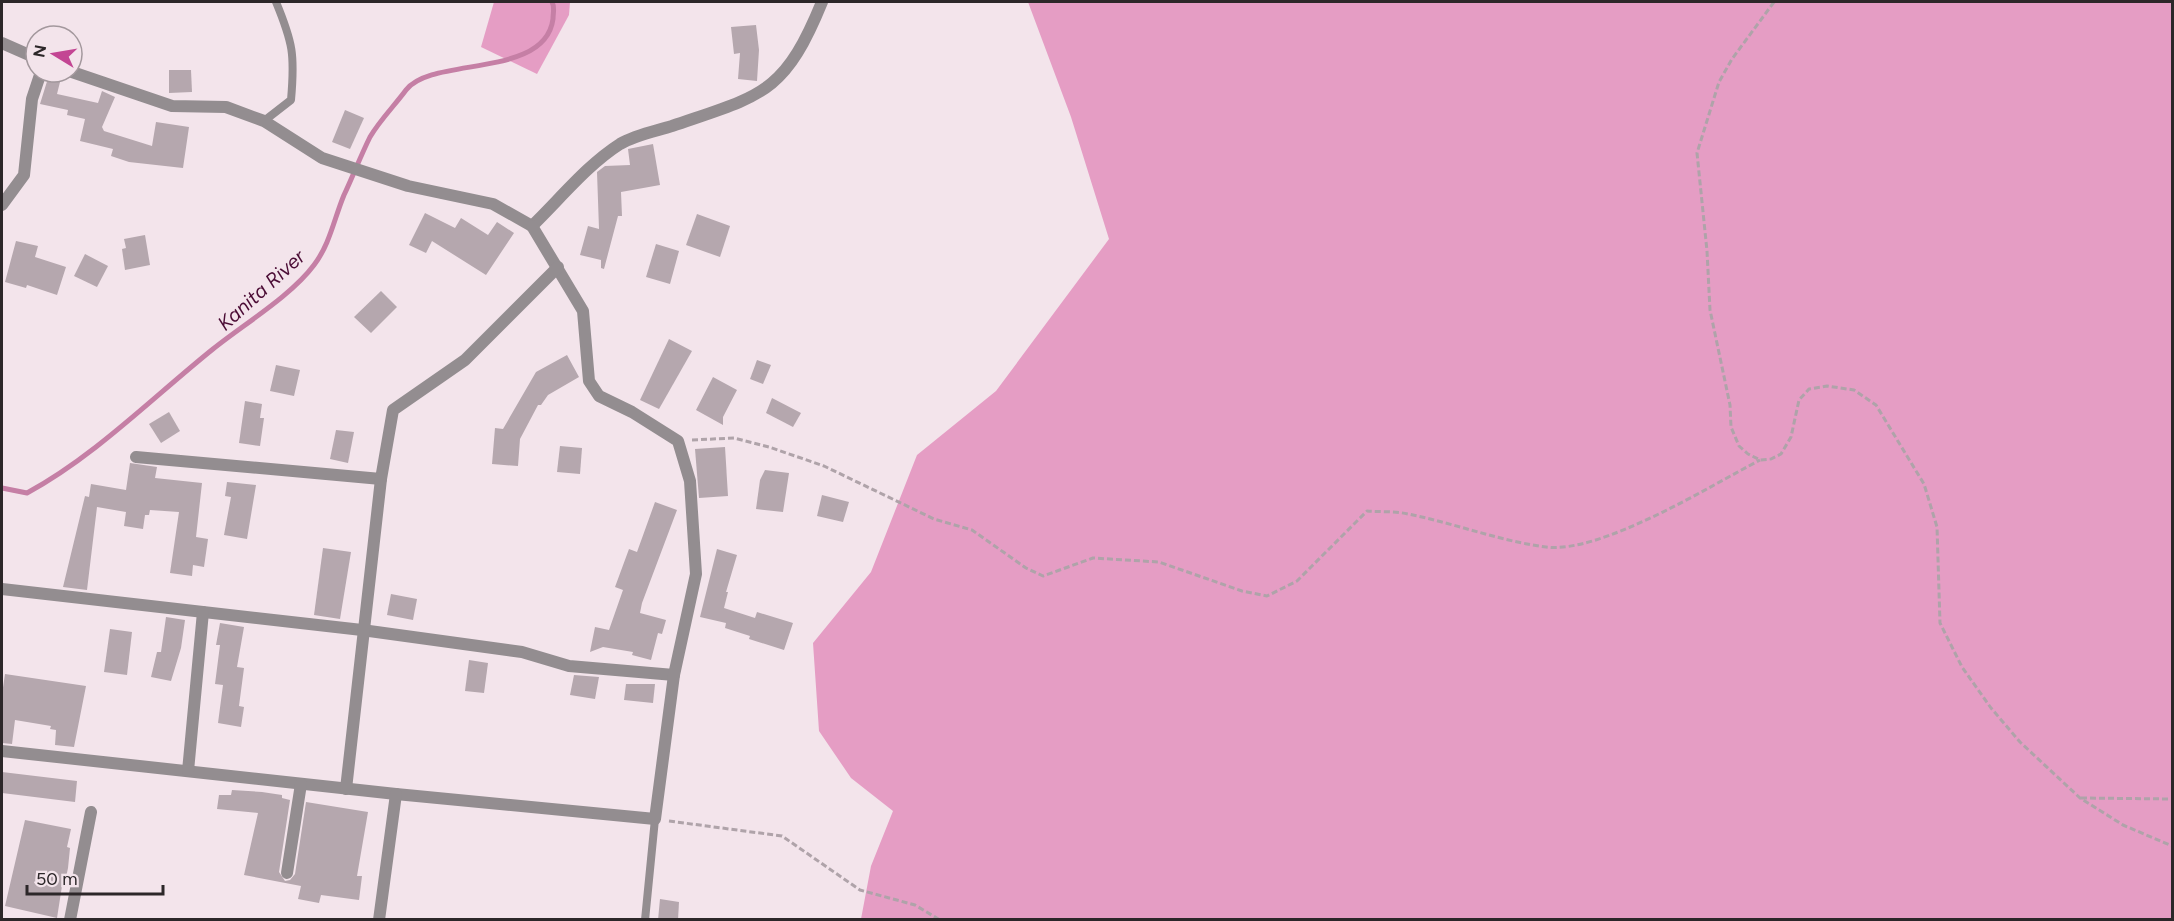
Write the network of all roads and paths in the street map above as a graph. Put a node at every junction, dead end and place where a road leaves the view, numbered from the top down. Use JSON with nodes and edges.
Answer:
{"nodes":[{"id":1,"x":276,"y":2,"type":"edge"},
{"id":2,"x":822,"y":2,"type":"edge"},
{"id":3,"x":1774,"y":2,"type":"edge"},
{"id":4,"x":2,"y":43,"type":"edge"},
{"id":5,"x":24,"y":53,"type":"edge"},
{"id":6,"x":84,"y":76,"type":"edge"},
{"id":7,"x":37,"y":84,"type":"edge"},
{"id":8,"x":264,"y":121,"type":"junction"},
{"id":9,"x":2,"y":205,"type":"edge"},
{"id":10,"x":532,"y":226,"type":"junction"},
{"id":11,"x":558,"y":267,"type":"junction"},
{"id":12,"x":678,"y":441,"type":"junction"},
{"id":13,"x":136,"y":457,"type":"dead end"},
{"id":14,"x":1760,"y":460,"type":"junction"},
{"id":15,"x":381,"y":479,"type":"junction"},
{"id":16,"x":2,"y":589,"type":"edge"},
{"id":17,"x":203,"y":612,"type":"junction"},
{"id":18,"x":362,"y":630,"type":"junction"},
{"id":19,"x":674,"y":675,"type":"junction"},
{"id":20,"x":2,"y":751,"type":"edge"},
{"id":21,"x":188,"y":771,"type":"junction"},
{"id":22,"x":301,"y":784,"type":"junction"},
{"id":23,"x":346,"y":789,"type":"junction"},
{"id":24,"x":396,"y":794,"type":"junction"},
{"id":25,"x":2080,"y":798,"type":"junction"},
{"id":26,"x":2172,"y":799,"type":"edge"},
{"id":27,"x":91,"y":812,"type":"dead end"},
{"id":28,"x":655,"y":819,"type":"junction"},
{"id":29,"x":2172,"y":846,"type":"edge"},
{"id":30,"x":287,"y":873,"type":"dead end"},
{"id":31,"x":70,"y":920,"type":"edge"},
{"id":32,"x":379,"y":920,"type":"edge"},
{"id":33,"x":645,"y":920,"type":"edge"},
{"id":34,"x":940,"y":920,"type":"edge"}],
"edges":[{"from":1,"to":8,"type":"lane"},
{"from":2,"to":10,"type":"street"},
{"from":3,"to":14,"type":"path"},
{"from":4,"to":5,"type":"street"},
{"from":6,"to":8,"type":"street"},
{"from":7,"to":9,"type":"street"},
{"from":8,"to":10,"type":"street"},
{"from":10,"to":11,"type":"street"},
{"from":11,"to":12,"type":"street"},
{"from":11,"to":15,"type":"street"},
{"from":12,"to":14,"type":"path"},
{"from":12,"to":19,"type":"street"},
{"from":13,"to":15,"type":"street"},
{"from":14,"to":25,"type":"path"},
{"from":15,"to":18,"type":"street"},
{"from":16,"to":17,"type":"street"},
{"from":17,"to":18,"type":"street"},
{"from":17,"to":21,"type":"street"},
{"from":18,"to":19,"type":"street"},
{"from":18,"to":23,"type":"street"},
{"from":19,"to":28,"type":"street"},
{"from":20,"to":21,"type":"street"},
{"from":21,"to":22,"type":"street"},
{"from":22,"to":23,"type":"street"},
{"from":22,"to":30,"type":"street"},
{"from":23,"to":24,"type":"street"},
{"from":24,"to":28,"type":"street"},
{"from":24,"to":32,"type":"street"},
{"from":25,"to":26,"type":"path"},
{"from":25,"to":29,"type":"path"},
{"from":27,"to":31,"type":"street"},
{"from":28,"to":33,"type":"lane"},
{"from":28,"to":34,"type":"path"}]}
